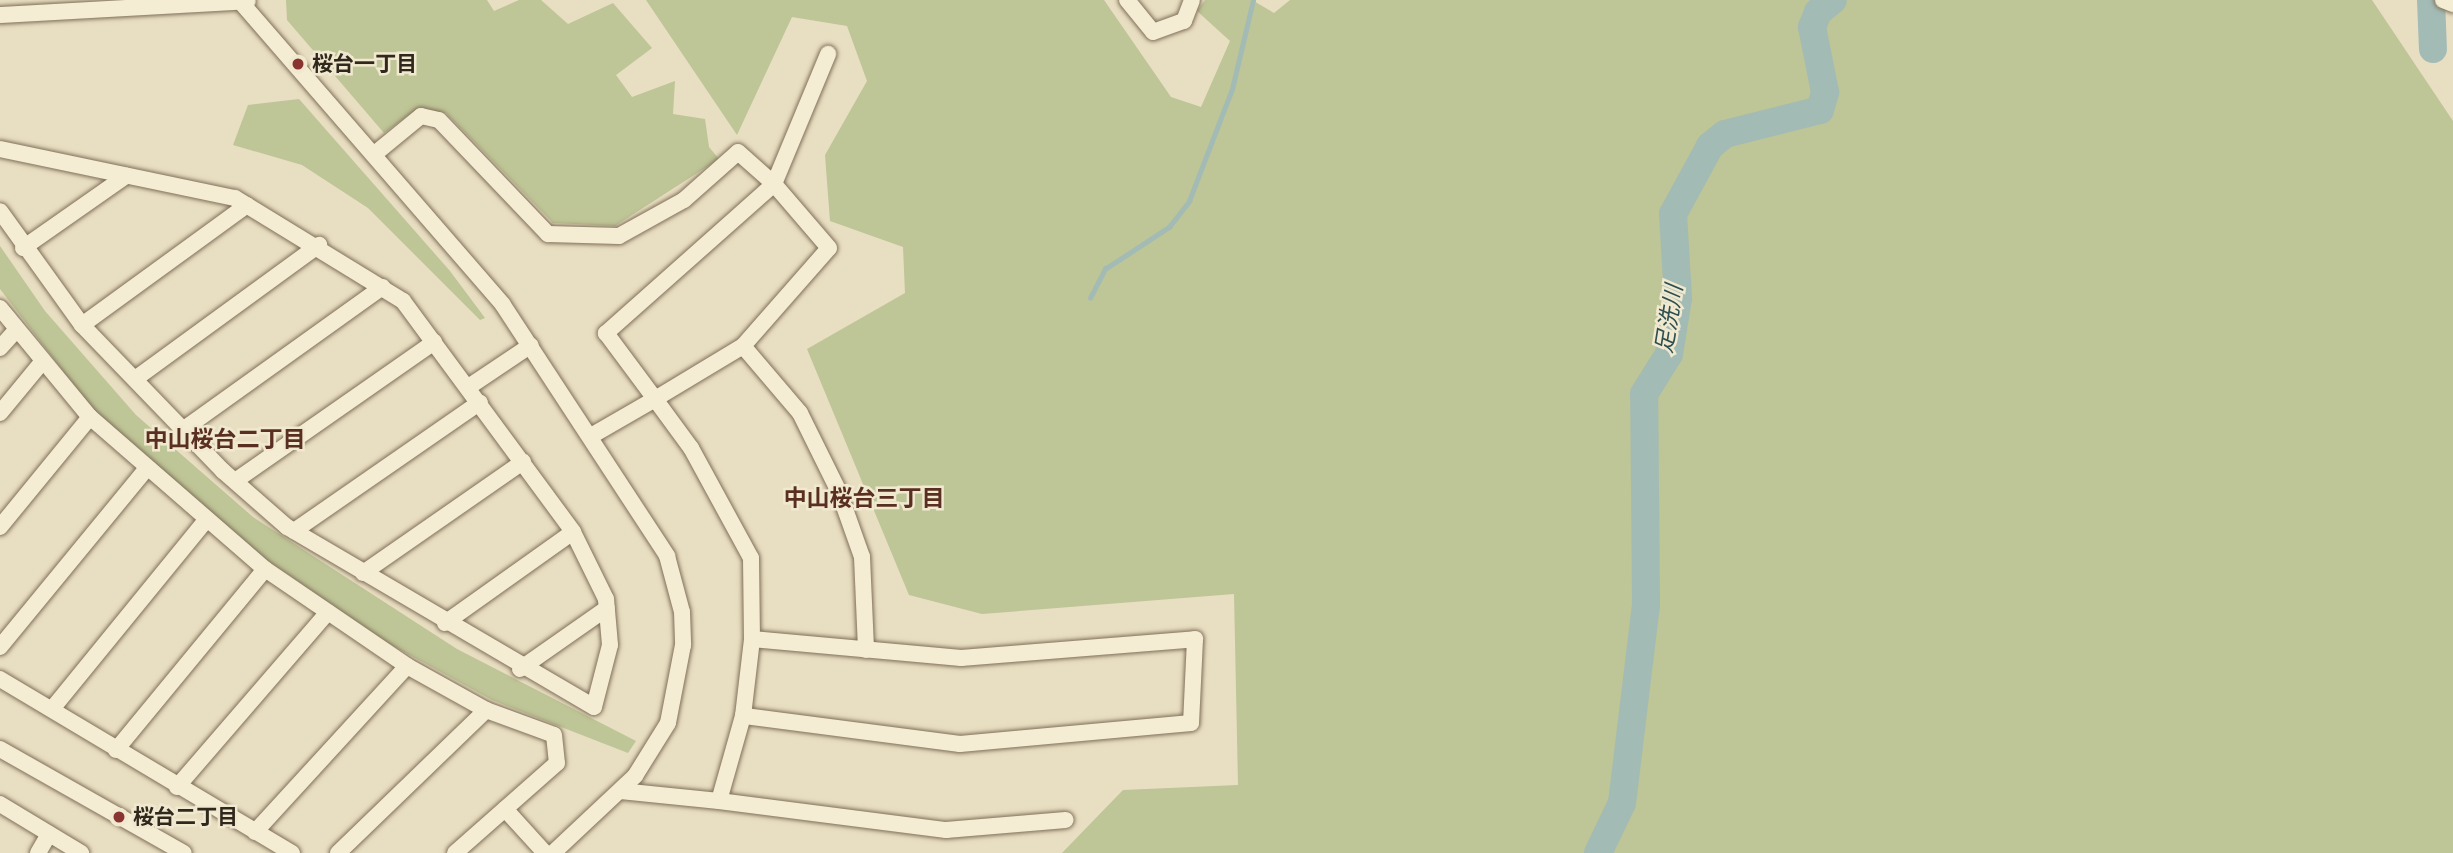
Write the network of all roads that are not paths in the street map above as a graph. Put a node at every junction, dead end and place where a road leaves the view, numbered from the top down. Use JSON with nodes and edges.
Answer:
{"nodes":[{"id":1,"x":66,"y":0,"type":"edge"},
{"id":2,"x":1127,"y":0,"type":"edge"},
{"id":3,"x":1192,"y":0,"type":"edge"},
{"id":4,"x":2442,"y":0,"type":"edge"},
{"id":5,"x":244,"y":2,"type":"edge"},
{"id":6,"x":2453,"y":4,"type":"edge"},
{"id":7,"x":78,"y":13,"type":"junction"},
{"id":8,"x":0,"y":15,"type":"edge"},
{"id":9,"x":828,"y":54,"type":"dead end"},
{"id":10,"x":0,"y":149,"type":"edge"},
{"id":11,"x":377,"y":152,"type":"junction"},
{"id":12,"x":126,"y":176,"type":"junction"},
{"id":13,"x":774,"y":184,"type":"junction"},
{"id":14,"x":247,"y":205,"type":"junction"},
{"id":15,"x":0,"y":211,"type":"edge"},
{"id":16,"x":319,"y":245,"type":"junction"},
{"id":17,"x":23,"y":248,"type":"junction"},
{"id":18,"x":382,"y":287,"type":"junction"},
{"id":19,"x":0,"y":307,"type":"edge"},
{"id":20,"x":82,"y":325,"type":"junction"},
{"id":21,"x":16,"y":330,"type":"junction"},
{"id":22,"x":435,"y":342,"type":"junction"},
{"id":23,"x":531,"y":345,"type":"junction"},
{"id":24,"x":743,"y":345,"type":"junction"},
{"id":25,"x":0,"y":348,"type":"edge"},
{"id":26,"x":42,"y":362,"type":"junction"},
{"id":27,"x":135,"y":379,"type":"junction"},
{"id":28,"x":470,"y":386,"type":"junction"},
{"id":29,"x":655,"y":399,"type":"junction"},
{"id":30,"x":480,"y":402,"type":"junction"},
{"id":31,"x":0,"y":413,"type":"edge"},
{"id":32,"x":90,"y":417,"type":"junction"},
{"id":33,"x":184,"y":429,"type":"junction"},
{"id":34,"x":591,"y":436,"type":"junction"},
{"id":35,"x":523,"y":462,"type":"junction"},
{"id":36,"x":147,"y":468,"type":"junction"},
{"id":37,"x":235,"y":481,"type":"junction"},
{"id":38,"x":207,"y":519,"type":"junction"},
{"id":39,"x":0,"y":527,"type":"edge"},
{"id":40,"x":294,"y":531,"type":"junction"},
{"id":41,"x":573,"y":532,"type":"junction"},
{"id":42,"x":265,"y":569,"type":"junction"},
{"id":43,"x":363,"y":573,"type":"junction"},
{"id":44,"x":607,"y":608,"type":"junction"},
{"id":45,"x":328,"y":612,"type":"junction"},
{"id":46,"x":445,"y":623,"type":"junction"},
{"id":47,"x":752,"y":639,"type":"junction"},
{"id":48,"x":0,"y":647,"type":"edge"},
{"id":49,"x":866,"y":650,"type":"junction"},
{"id":50,"x":407,"y":666,"type":"junction"},
{"id":51,"x":520,"y":669,"type":"junction"},
{"id":52,"x":0,"y":679,"type":"edge"},
{"id":53,"x":52,"y":709,"type":"junction"},
{"id":54,"x":486,"y":710,"type":"junction"},
{"id":55,"x":743,"y":716,"type":"junction"},
{"id":56,"x":0,"y":749,"type":"edge"},
{"id":57,"x":117,"y":750,"type":"junction"},
{"id":58,"x":177,"y":787,"type":"junction"},
{"id":59,"x":621,"y":791,"type":"junction"},
{"id":60,"x":719,"y":802,"type":"junction"},
{"id":61,"x":0,"y":804,"type":"edge"},
{"id":62,"x":505,"y":809,"type":"junction"},
{"id":63,"x":1066,"y":820,"type":"dead end"},
{"id":64,"x":255,"y":832,"type":"junction"},
{"id":65,"x":49,"y":834,"type":"junction"},
{"id":66,"x":38,"y":853,"type":"edge"},
{"id":67,"x":81,"y":853,"type":"edge"},
{"id":68,"x":184,"y":853,"type":"edge"},
{"id":69,"x":292,"y":853,"type":"edge"},
{"id":70,"x":338,"y":853,"type":"edge"},
{"id":71,"x":455,"y":853,"type":"edge"},
{"id":72,"x":545,"y":853,"type":"edge"},
{"id":73,"x":553,"y":853,"type":"edge"}],
"edges":[{"from":1,"to":7,"type":"street"},
{"from":2,"to":3,"type":"street"},
{"from":4,"to":6,"type":"street"},
{"from":5,"to":7,"type":"street"},
{"from":5,"to":11,"type":"street"},
{"from":7,"to":8,"type":"street"},
{"from":9,"to":13,"type":"street"},
{"from":10,"to":12,"type":"street"},
{"from":11,"to":13,"type":"street"},
{"from":11,"to":23,"type":"street"},
{"from":12,"to":14,"type":"street"},
{"from":12,"to":17,"type":"street"},
{"from":13,"to":24,"type":"street"},
{"from":13,"to":29,"type":"street"},
{"from":14,"to":16,"type":"street"},
{"from":14,"to":20,"type":"street"},
{"from":15,"to":17,"type":"street"},
{"from":16,"to":18,"type":"street"},
{"from":16,"to":27,"type":"street"},
{"from":17,"to":20,"type":"street"},
{"from":18,"to":22,"type":"street"},
{"from":18,"to":33,"type":"street"},
{"from":19,"to":21,"type":"street"},
{"from":20,"to":27,"type":"street"},
{"from":21,"to":25,"type":"street"},
{"from":21,"to":26,"type":"street"},
{"from":22,"to":28,"type":"street"},
{"from":22,"to":37,"type":"street"},
{"from":23,"to":28,"type":"street"},
{"from":23,"to":34,"type":"street"},
{"from":24,"to":29,"type":"street"},
{"from":24,"to":49,"type":"street"},
{"from":26,"to":31,"type":"street"},
{"from":26,"to":32,"type":"street"},
{"from":27,"to":33,"type":"street"},
{"from":28,"to":30,"type":"street"},
{"from":29,"to":34,"type":"street"},
{"from":29,"to":47,"type":"street"},
{"from":30,"to":35,"type":"street"},
{"from":30,"to":40,"type":"street"},
{"from":32,"to":36,"type":"street"},
{"from":32,"to":39,"type":"street"},
{"from":33,"to":37,"type":"street"},
{"from":34,"to":59,"type":"street"},
{"from":35,"to":41,"type":"street"},
{"from":35,"to":43,"type":"street"},
{"from":36,"to":38,"type":"street"},
{"from":36,"to":48,"type":"street"},
{"from":37,"to":40,"type":"street"},
{"from":38,"to":42,"type":"street"},
{"from":38,"to":53,"type":"street"},
{"from":40,"to":43,"type":"street"},
{"from":41,"to":44,"type":"street"},
{"from":41,"to":46,"type":"street"},
{"from":42,"to":45,"type":"street"},
{"from":42,"to":57,"type":"street"},
{"from":43,"to":46,"type":"street"},
{"from":44,"to":51,"type":"street"},
{"from":44,"to":51,"type":"street"},
{"from":45,"to":50,"type":"street"},
{"from":45,"to":58,"type":"street"},
{"from":46,"to":51,"type":"street"},
{"from":47,"to":49,"type":"street"},
{"from":47,"to":55,"type":"street"},
{"from":49,"to":55,"type":"street"},
{"from":50,"to":54,"type":"street"},
{"from":50,"to":64,"type":"street"},
{"from":52,"to":53,"type":"street"},
{"from":53,"to":57,"type":"street"},
{"from":54,"to":62,"type":"street"},
{"from":54,"to":70,"type":"street"},
{"from":55,"to":60,"type":"street"},
{"from":56,"to":68,"type":"street"},
{"from":57,"to":58,"type":"street"},
{"from":58,"to":64,"type":"street"},
{"from":59,"to":60,"type":"street"},
{"from":59,"to":73,"type":"street"},
{"from":60,"to":63,"type":"street"},
{"from":61,"to":65,"type":"street"},
{"from":62,"to":71,"type":"street"},
{"from":62,"to":72,"type":"street"},
{"from":64,"to":69,"type":"street"},
{"from":65,"to":66,"type":"street"},
{"from":65,"to":67,"type":"street"}]}
